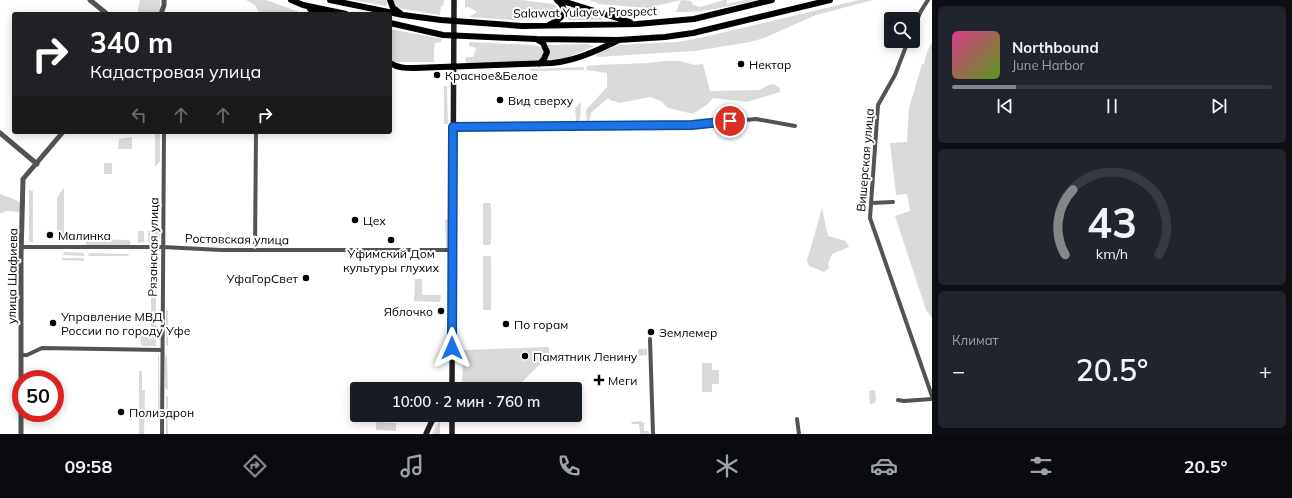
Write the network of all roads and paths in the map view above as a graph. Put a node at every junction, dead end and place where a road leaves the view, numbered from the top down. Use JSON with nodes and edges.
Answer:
{"nodes":[{"id":1,"x":90,"y":0,"type":"edge"},
{"id":2,"x":164,"y":0,"type":"edge"},
{"id":3,"x":291,"y":0,"type":"edge"},
{"id":4,"x":330,"y":0,"type":"edge"},
{"id":5,"x":390,"y":0,"type":"edge"},
{"id":6,"x":454,"y":0,"type":"edge"},
{"id":7,"x":558,"y":0,"type":"edge"},
{"id":8,"x":772,"y":0,"type":"edge"},
{"id":9,"x":830,"y":0,"type":"edge"},
{"id":10,"x":928,"y":0,"type":"edge"},
{"id":11,"x":303,"y":5,"type":"junction"},
{"id":12,"x":105,"y":12,"type":"edge"},
{"id":13,"x":162,"y":12,"type":"edge"},
{"id":14,"x":316,"y":12,"type":"edge"},
{"id":15,"x":336,"y":12,"type":"edge"},
{"id":16,"x":388,"y":12,"type":"edge"},
{"id":17,"x":392,"y":13,"type":"edge"},
{"id":18,"x":920,"y":13,"type":"edge"},
{"id":19,"x":403,"y":15,"type":"junction"},
{"id":20,"x":392,"y":23,"type":"edge"},
{"id":21,"x":637,"y":24,"type":"junction"},
{"id":22,"x":547,"y":26,"type":"junction"},
{"id":23,"x":536,"y":39,"type":"junction"},
{"id":24,"x":618,"y":40,"type":"junction"},
{"id":25,"x":905,"y":48,"type":"edge"},
{"id":26,"x":539,"y":64,"type":"junction"},
{"id":27,"x":392,"y":65,"type":"edge"},
{"id":28,"x":453,"y":67,"type":"junction"},
{"id":29,"x":795,"y":126,"type":"dead end"},
{"id":30,"x":453,"y":127,"type":"junction"},
{"id":31,"x":0,"y":133,"type":"edge"},
{"id":32,"x":61,"y":134,"type":"edge"},
{"id":33,"x":164,"y":134,"type":"edge"},
{"id":34,"x":256,"y":134,"type":"edge"},
{"id":35,"x":37,"y":164,"type":"junction"},
{"id":36,"x":893,"y":202,"type":"dead end"},
{"id":37,"x":872,"y":203,"type":"junction"},
{"id":38,"x":22,"y":247,"type":"junction"},
{"id":39,"x":163,"y":247,"type":"junction"},
{"id":40,"x":255,"y":250,"type":"junction"},
{"id":41,"x":452,"y":250,"type":"junction"},
{"id":42,"x":650,"y":339,"type":"dead end"},
{"id":43,"x":162,"y":350,"type":"junction"},
{"id":44,"x":21,"y":355,"type":"junction"},
{"id":45,"x":452,"y":382,"type":"edge"},
{"id":46,"x":932,"y":398,"type":"edge"},
{"id":47,"x":898,"y":400,"type":"dead end"},
{"id":48,"x":797,"y":419,"type":"dead end"},
{"id":49,"x":432,"y":422,"type":"edge"},
{"id":50,"x":452,"y":422,"type":"edge"},
{"id":51,"x":21,"y":434,"type":"edge"},
{"id":52,"x":162,"y":434,"type":"edge"},
{"id":53,"x":426,"y":434,"type":"edge"},
{"id":54,"x":452,"y":434,"type":"edge"},
{"id":55,"x":652,"y":434,"type":"edge"},
{"id":56,"x":799,"y":434,"type":"edge"}],
"edges":[{"from":1,"to":12,"type":"street"},
{"from":2,"to":13,"type":"street"},
{"from":3,"to":11,"type":"main road"},
{"from":4,"to":16,"type":"main road","name":"Salawat Yulayev Prospect"},
{"from":5,"to":19,"type":"main road"},
{"from":6,"to":28,"type":"main road"},
{"from":7,"to":21,"type":"main road"},
{"from":7,"to":22,"type":"main road"},
{"from":8,"to":21,"type":"main road","name":"Salawat Yulayev Prospect"},
{"from":9,"to":24,"type":"main road"},
{"from":10,"to":18,"type":"street"},
{"from":11,"to":14,"type":"main road"},
{"from":11,"to":15,"type":"main road"},
{"from":17,"to":19,"type":"main road","name":"Salawat Yulayev Prospect"},
{"from":19,"to":22,"type":"main road","name":"Salawat Yulayev Prospect"},
{"from":20,"to":23,"type":"main road"},
{"from":21,"to":22,"type":"main road","name":"Salawat Yulayev Prospect"},
{"from":23,"to":24,"type":"main road"},
{"from":23,"to":26,"type":"main road"},
{"from":24,"to":26,"type":"main road"},
{"from":25,"to":37,"type":"street","name":"Вишерская улица"},
{"from":26,"to":28,"type":"main road"},
{"from":27,"to":28,"type":"main road"},
{"from":28,"to":30,"type":"main road"},
{"from":29,"to":30,"type":"street"},
{"from":30,"to":41,"type":"main road"},
{"from":31,"to":35,"type":"street"},
{"from":32,"to":35,"type":"street","name":"улица Шафиева"},
{"from":33,"to":39,"type":"street","name":"Рязанская улица"},
{"from":34,"to":40,"type":"street"},
{"from":35,"to":38,"type":"street","name":"улица Шафиева"},
{"from":36,"to":37,"type":"street"},
{"from":37,"to":46,"type":"street","name":"Вишерская улица"},
{"from":38,"to":39,"type":"street","name":"Ростовская улица"},
{"from":38,"to":44,"type":"street","name":"улица Шафиева"},
{"from":39,"to":40,"type":"street","name":"Ростовская улица"},
{"from":39,"to":43,"type":"street","name":"Рязанская улица"},
{"from":40,"to":41,"type":"street","name":"Ростовская улица"},
{"from":41,"to":45,"type":"main road"},
{"from":42,"to":55,"type":"street"},
{"from":43,"to":44,"type":"street"},
{"from":43,"to":52,"type":"street","name":"Рязанская улица"},
{"from":44,"to":51,"type":"street","name":"улица Шафиева"},
{"from":46,"to":47,"type":"street"},
{"from":48,"to":56,"type":"street"},
{"from":49,"to":53,"type":"main road"},
{"from":50,"to":54,"type":"main road"}]}
